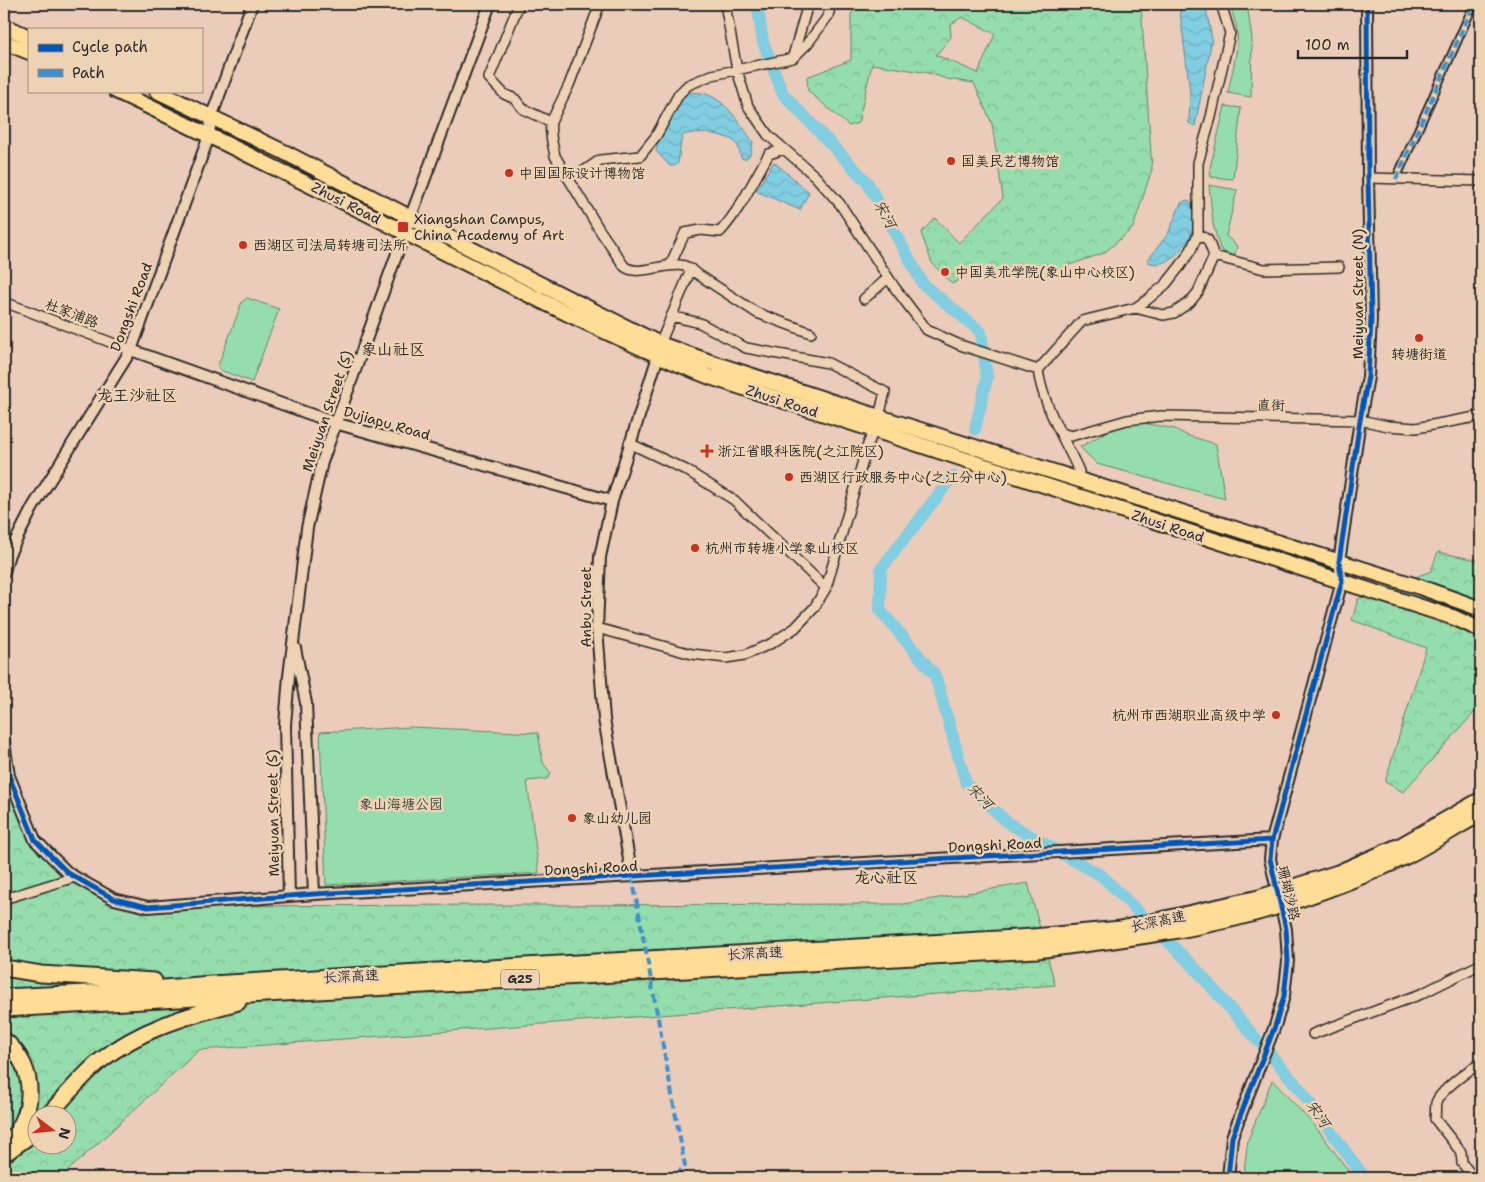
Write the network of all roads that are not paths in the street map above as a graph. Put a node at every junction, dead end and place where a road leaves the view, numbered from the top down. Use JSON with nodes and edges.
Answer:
{"nodes":[{"id":1,"x":252,"y":4,"type":"edge"},
{"id":2,"x":490,"y":4,"type":"edge"},
{"id":3,"x":518,"y":4,"type":"edge"},
{"id":4,"x":600,"y":4,"type":"edge"},
{"id":5,"x":725,"y":4,"type":"edge"},
{"id":6,"x":808,"y":4,"type":"edge"},
{"id":7,"x":831,"y":4,"type":"edge"},
{"id":8,"x":1221,"y":4,"type":"edge"},
{"id":9,"x":1367,"y":4,"type":"edge"},
{"id":10,"x":1474,"y":4,"type":"edge"},
{"id":11,"x":4,"y":26,"type":"edge"},
{"id":12,"x":28,"y":37,"type":"edge"},
{"id":13,"x":4,"y":42,"type":"edge"},
{"id":14,"x":28,"y":52,"type":"edge"},
{"id":15,"x":793,"y":58,"type":"junction"},
{"id":16,"x":737,"y":70,"type":"junction"},
{"id":17,"x":118,"y":92,"type":"edge"},
{"id":18,"x":159,"y":92,"type":"edge"},
{"id":19,"x":211,"y":118,"type":"junction"},
{"id":20,"x":551,"y":122,"type":"junction"},
{"id":21,"x":209,"y":136,"type":"junction"},
{"id":22,"x":784,"y":149,"type":"junction"},
{"id":23,"x":566,"y":176,"type":"junction"},
{"id":24,"x":1368,"y":178,"type":"junction"},
{"id":25,"x":1396,"y":179,"type":"junction"},
{"id":26,"x":1481,"y":181,"type":"edge"},
{"id":27,"x":411,"y":217,"type":"junction"},
{"id":28,"x":405,"y":232,"type":"junction"},
{"id":29,"x":1198,"y":234,"type":"junction"},
{"id":30,"x":1214,"y":256,"type":"junction"},
{"id":31,"x":670,"y":265,"type":"junction"},
{"id":32,"x":1339,"y":267,"type":"dead end"},
{"id":33,"x":691,"y":269,"type":"junction"},
{"id":34,"x":888,"y":278,"type":"junction"},
{"id":35,"x":864,"y":299,"type":"dead end"},
{"id":36,"x":4,"y":302,"type":"edge"},
{"id":37,"x":1135,"y":308,"type":"junction"},
{"id":38,"x":671,"y":316,"type":"junction"},
{"id":39,"x":811,"y":333,"type":"dead end"},
{"id":40,"x":131,"y":350,"type":"junction"},
{"id":41,"x":660,"y":350,"type":"junction"},
{"id":42,"x":1038,"y":370,"type":"junction"},
{"id":43,"x":1481,"y":416,"type":"edge"},
{"id":44,"x":879,"y":417,"type":"junction"},
{"id":45,"x":1360,"y":420,"type":"junction"},
{"id":46,"x":335,"y":423,"type":"junction"},
{"id":47,"x":875,"y":431,"type":"junction"},
{"id":48,"x":1062,"y":433,"type":"junction"},
{"id":49,"x":629,"y":443,"type":"junction"},
{"id":50,"x":1078,"y":479,"type":"junction"},
{"id":51,"x":612,"y":501,"type":"junction"},
{"id":52,"x":6,"y":553,"type":"edge"},
{"id":53,"x":1339,"y":562,"type":"junction"},
{"id":54,"x":4,"y":572,"type":"edge"},
{"id":55,"x":1342,"y":581,"type":"junction"},
{"id":56,"x":826,"y":588,"type":"junction"},
{"id":57,"x":1481,"y":609,"type":"edge"},
{"id":58,"x":597,"y":628,"type":"junction"},
{"id":59,"x":1481,"y":630,"type":"edge"},
{"id":60,"x":294,"y":639,"type":"junction"},
{"id":61,"x":4,"y":742,"type":"edge"},
{"id":62,"x":1481,"y":800,"type":"edge"},
{"id":63,"x":1481,"y":813,"type":"edge"},
{"id":64,"x":1272,"y":840,"type":"junction"},
{"id":65,"x":632,"y":876,"type":"junction"},
{"id":66,"x":75,"y":877,"type":"junction"},
{"id":67,"x":314,"y":894,"type":"junction"},
{"id":68,"x":289,"y":896,"type":"junction"},
{"id":69,"x":4,"y":899,"type":"edge"},
{"id":70,"x":1035,"y":943,"type":"junction"},
{"id":71,"x":1481,"y":964,"type":"edge"},
{"id":72,"x":4,"y":968,"type":"edge"},
{"id":73,"x":210,"y":984,"type":"junction"},
{"id":74,"x":268,"y":994,"type":"junction"},
{"id":75,"x":4,"y":997,"type":"edge"},
{"id":76,"x":4,"y":1009,"type":"edge"},
{"id":77,"x":1314,"y":1034,"type":"dead end"},
{"id":78,"x":4,"y":1040,"type":"edge"},
{"id":79,"x":1481,"y":1064,"type":"edge"},
{"id":80,"x":59,"y":1104,"type":"edge"},
{"id":81,"x":28,"y":1137,"type":"edge"},
{"id":82,"x":4,"y":1146,"type":"edge"},
{"id":83,"x":4,"y":1154,"type":"edge"},
{"id":84,"x":1228,"y":1178,"type":"edge"},
{"id":85,"x":1474,"y":1178,"type":"edge"}],
"edges":[{"from":1,"to":19,"type":"street","name":"Dongshi Road"},
{"from":2,"to":27,"type":"street","name":"Meiyuan Street (S)"},
{"from":3,"to":20,"type":"street"},
{"from":4,"to":20,"type":"street"},
{"from":5,"to":16,"type":"street"},
{"from":6,"to":15,"type":"street"},
{"from":7,"to":15,"type":"street"},
{"from":8,"to":29,"type":"street"},
{"from":9,"to":24,"type":"street","name":"Meiyuan Street (N)"},
{"from":10,"to":25,"type":"street"},
{"from":11,"to":12,"type":"main road"},
{"from":13,"to":14,"type":"main road"},
{"from":15,"to":16,"type":"street"},
{"from":16,"to":22,"type":"street"},
{"from":16,"to":23,"type":"street"},
{"from":17,"to":21,"type":"main road","name":"Zhusi Road"},
{"from":18,"to":19,"type":"main road","name":"Zhusi Road"},
{"from":19,"to":21,"type":"street","name":"Dongshi Road"},
{"from":19,"to":27,"type":"main road","name":"Zhusi Road"},
{"from":20,"to":23,"type":"street"},
{"from":21,"to":28,"type":"main road","name":"Zhusi Road"},
{"from":21,"to":40,"type":"street","name":"Dongshi Road"},
{"from":22,"to":31,"type":"street"},
{"from":22,"to":34,"type":"street"},
{"from":23,"to":31,"type":"street"},
{"from":24,"to":25,"type":"street"},
{"from":24,"to":45,"type":"street","name":"Meiyuan Street (N)"},
{"from":25,"to":26,"type":"street"},
{"from":27,"to":28,"type":"street","name":"Meiyuan Street (S)"},
{"from":27,"to":41,"type":"main road","name":"Zhusi Road"},
{"from":28,"to":41,"type":"main road","name":"Zhusi Road"},
{"from":28,"to":46,"type":"street","name":"Meiyuan Street (S)"},
{"from":29,"to":30,"type":"street"},
{"from":29,"to":37,"type":"street"},
{"from":30,"to":32,"type":"street"},
{"from":30,"to":37,"type":"street"},
{"from":31,"to":33,"type":"street"},
{"from":33,"to":38,"type":"street"},
{"from":33,"to":39,"type":"street"},
{"from":34,"to":35,"type":"street"},
{"from":34,"to":42,"type":"street"},
{"from":36,"to":40,"type":"street","name":"杜家浦路"},
{"from":37,"to":42,"type":"street"},
{"from":38,"to":41,"type":"street"},
{"from":38,"to":44,"type":"street"},
{"from":40,"to":46,"type":"street","name":"Dujiapu Road"},
{"from":40,"to":52,"type":"street","name":"Dongshi Road"},
{"from":41,"to":44,"type":"main road","name":"Zhusi Road"},
{"from":41,"to":47,"type":"main road","name":"Zhusi Road"},
{"from":41,"to":49,"type":"street","name":"Anbu Street"},
{"from":42,"to":48,"type":"street"},
{"from":43,"to":45,"type":"street","name":"直街"},
{"from":44,"to":47,"type":"street"},
{"from":44,"to":50,"type":"main road","name":"Zhusi Road"},
{"from":45,"to":48,"type":"street","name":"直街"},
{"from":45,"to":53,"type":"street","name":"Meiyuan Street (N)"},
{"from":46,"to":51,"type":"street","name":"Dujiapu Road"},
{"from":46,"to":60,"type":"street","name":"Meiyuan Street (S)"},
{"from":47,"to":55,"type":"main road","name":"Zhusi Road"},
{"from":47,"to":56,"type":"street"},
{"from":48,"to":50,"type":"street"},
{"from":49,"to":51,"type":"street","name":"Anbu Street"},
{"from":49,"to":56,"type":"street"},
{"from":50,"to":53,"type":"main road","name":"Zhusi Road"},
{"from":51,"to":58,"type":"street","name":"Anbu Street"},
{"from":52,"to":54,"type":"street","name":"Dongshi Road"},
{"from":53,"to":55,"type":"street","name":"Meiyuan Street (N)"},
{"from":53,"to":57,"type":"main road","name":"Zhusi Road"},
{"from":55,"to":59,"type":"main road","name":"Zhusi Road"},
{"from":55,"to":64,"type":"street","name":"珊瑚沙路"},
{"from":56,"to":58,"type":"street"},
{"from":58,"to":65,"type":"street","name":"Anbu Street"},
{"from":60,"to":67,"type":"street","name":"Meiyuan Street (S)"},
{"from":60,"to":68,"type":"street","name":"Meiyuan Street (S)"},
{"from":61,"to":66,"type":"street","name":"Dongshi Road"},
{"from":62,"to":70,"type":"highway","name":"长深高速","number":"G25","bridge":true},
{"from":63,"to":70,"type":"highway","name":"长深高速","number":"G25","bridge":true},
{"from":64,"to":65,"type":"street","name":"Dongshi Road"},
{"from":64,"to":84,"type":"street","name":"珊瑚沙路"},
{"from":65,"to":67,"type":"street","name":"Dongshi Road"},
{"from":66,"to":68,"type":"street","name":"Dongshi Road"},
{"from":66,"to":69,"type":"street"},
{"from":67,"to":68,"type":"street","name":"Dongshi Road"},
{"from":70,"to":73,"type":"highway","name":"长深高速","number":"G25"},
{"from":70,"to":74,"type":"highway","name":"长深高速","number":"G25"},
{"from":71,"to":77,"type":"street"},
{"from":72,"to":73,"type":"highway"},
{"from":73,"to":75,"type":"highway","name":"长深高速","number":"G25"},
{"from":74,"to":76,"type":"highway","name":"长深高速","number":"G25"},
{"from":74,"to":80,"type":"highway"},
{"from":78,"to":82,"type":"highway"},
{"from":79,"to":85,"type":"street"},
{"from":81,"to":83,"type":"highway"}]}
